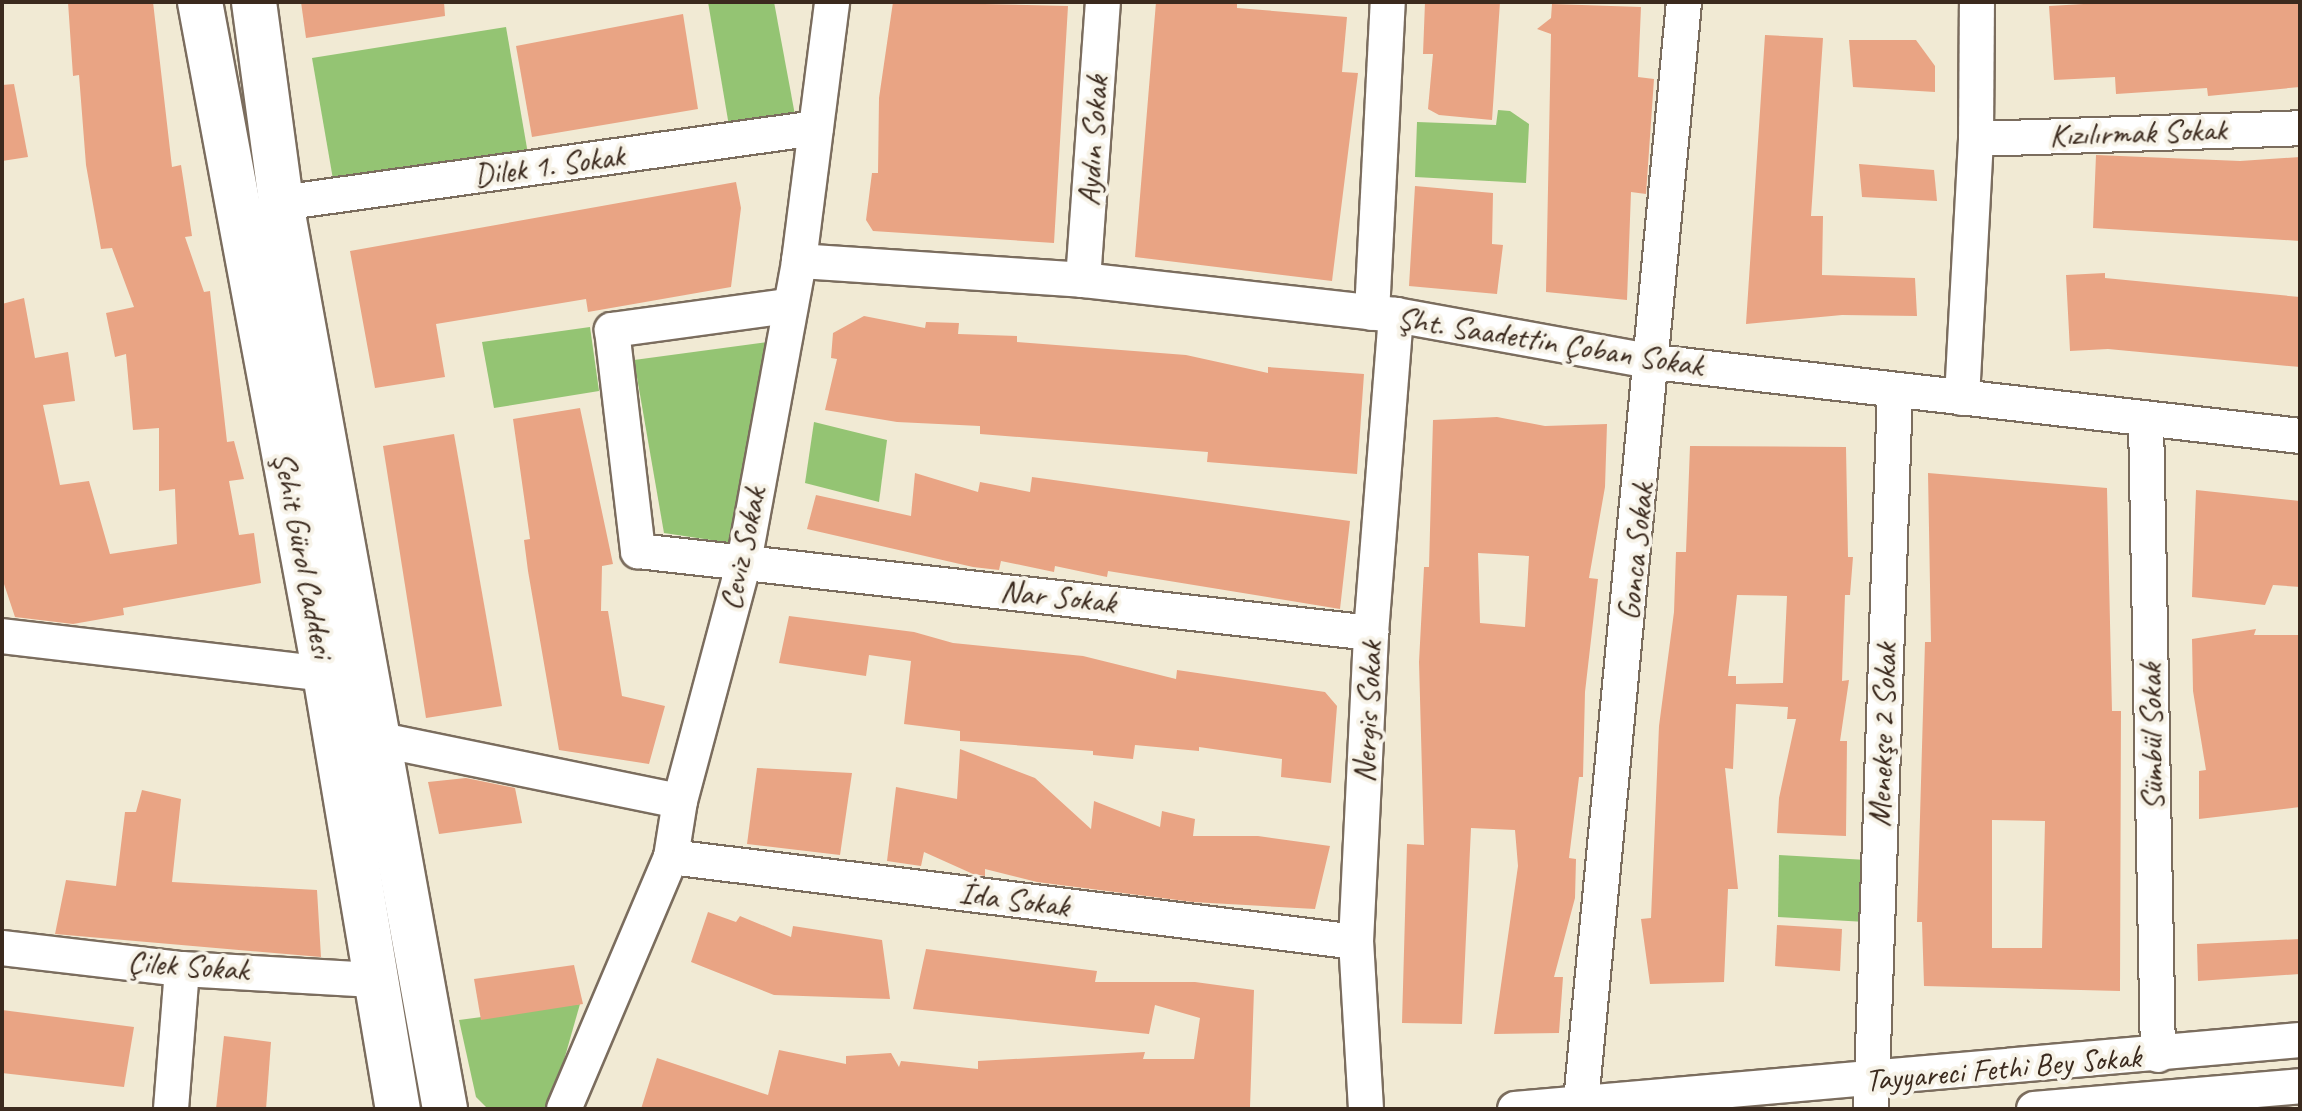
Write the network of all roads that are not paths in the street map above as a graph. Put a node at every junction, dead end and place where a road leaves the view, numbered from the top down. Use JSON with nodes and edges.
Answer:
{"nodes":[{"id":1,"x":200,"y":2,"type":"edge"},
{"id":2,"x":254,"y":2,"type":"edge"},
{"id":3,"x":832,"y":2,"type":"edge"},
{"id":4,"x":1103,"y":2,"type":"edge"},
{"id":5,"x":1388,"y":2,"type":"edge"},
{"id":6,"x":1684,"y":2,"type":"edge"},
{"id":7,"x":1977,"y":2,"type":"edge"},
{"id":8,"x":816,"y":128,"type":"junction"},
{"id":9,"x":2300,"y":128,"type":"edge"},
{"id":10,"x":1976,"y":139,"type":"junction"},
{"id":11,"x":281,"y":203,"type":"junction"},
{"id":12,"x":799,"y":261,"type":"junction"},
{"id":13,"x":1083,"y":280,"type":"junction"},
{"id":14,"x":788,"y":306,"type":"junction"},
{"id":15,"x":1384,"y":314,"type":"junction"},
{"id":16,"x":1654,"y":362,"type":"junction"},
{"id":17,"x":1895,"y":390,"type":"junction"},
{"id":18,"x":1962,"y":398,"type":"junction"},
{"id":19,"x":2146,"y":420,"type":"junction"},
{"id":20,"x":2300,"y":436,"type":"edge"},
{"id":21,"x":744,"y":562,"type":"junction"},
{"id":22,"x":1371,"y":633,"type":"junction"},
{"id":23,"x":2,"y":636,"type":"edge"},
{"id":24,"x":325,"y":674,"type":"junction"},
{"id":25,"x":377,"y":739,"type":"junction"},
{"id":26,"x":680,"y":801,"type":"junction"},
{"id":27,"x":671,"y":857,"type":"junction"},
{"id":28,"x":1356,"y":942,"type":"junction"},
{"id":29,"x":2,"y":948,"type":"edge"},
{"id":30,"x":182,"y":969,"type":"junction"},
{"id":31,"x":374,"y":980,"type":"junction"},
{"id":32,"x":2300,"y":1040,"type":"edge"},
{"id":33,"x":2158,"y":1055,"type":"junction"},
{"id":34,"x":580,"y":1078,"type":"junction"},
{"id":35,"x":2300,"y":1086,"type":"edge"},
{"id":36,"x":1871,"y":1095,"type":"edge"},
{"id":37,"x":1581,"y":1102,"type":"junction"},
{"id":38,"x":171,"y":1109,"type":"edge"},
{"id":39,"x":398,"y":1109,"type":"edge"},
{"id":40,"x":445,"y":1109,"type":"edge"},
{"id":41,"x":564,"y":1109,"type":"edge"},
{"id":42,"x":597,"y":1109,"type":"edge"},
{"id":43,"x":1366,"y":1109,"type":"edge"},
{"id":44,"x":1515,"y":1109,"type":"edge"},
{"id":45,"x":2034,"y":1109,"type":"edge"}],
"edges":[{"from":1,"to":24,"type":"main road","name":"Şehit Gürol Caddesi"},
{"from":2,"to":11,"type":"main road","name":"Şehit Gürol Caddesi"},
{"from":3,"to":8,"type":"street","name":"Ceviz Sokak"},
{"from":4,"to":13,"type":"street","name":"Aydın Sokak"},
{"from":5,"to":15,"type":"street","name":"Nergis Sokak"},
{"from":6,"to":16,"type":"street","name":"Gonca Sokak"},
{"from":7,"to":10,"type":"street"},
{"from":8,"to":11,"type":"street","name":"Dilek 1. Sokak"},
{"from":8,"to":12,"type":"street","name":"Ceviz Sokak"},
{"from":9,"to":10,"type":"street","name":"Kızılırmak Sokak"},
{"from":10,"to":18,"type":"street"},
{"from":11,"to":25,"type":"main road","name":"Şehit Gürol Caddesi"},
{"from":12,"to":13,"type":"street","name":"Şht. Saadettin Çoban Sokak"},
{"from":12,"to":14,"type":"street","name":"Ceviz Sokak"},
{"from":13,"to":15,"type":"street","name":"Şht. Saadettin Çoban Sokak"},
{"from":14,"to":21,"type":"street","name":"Ceviz Sokak"},
{"from":14,"to":21,"type":"street","name":"Nar Sokak"},
{"from":15,"to":16,"type":"street","name":"Şht. Saadettin Çoban Sokak"},
{"from":15,"to":22,"type":"street","name":"Nergis Sokak"},
{"from":16,"to":17,"type":"street","name":"Şht. Saadettin Çoban Sokak"},
{"from":16,"to":37,"type":"street","name":"Gonca Sokak"},
{"from":17,"to":18,"type":"street","name":"Şht. Saadettin Çoban Sokak"},
{"from":17,"to":36,"type":"street","name":"Menekşe 2 Sokak"},
{"from":18,"to":19,"type":"street","name":"Şht. Saadettin Çoban Sokak"},
{"from":19,"to":20,"type":"street","name":"Şht. Saadettin Çoban Sokak"},
{"from":19,"to":33,"type":"street","name":"Sümbül Sokak"},
{"from":21,"to":22,"type":"street","name":"Nar Sokak"},
{"from":21,"to":26,"type":"street","name":"Ceviz Sokak"},
{"from":22,"to":28,"type":"street","name":"Nergis Sokak"},
{"from":23,"to":24,"type":"street"},
{"from":24,"to":31,"type":"main road","name":"Şehit Gürol Caddesi"},
{"from":25,"to":26,"type":"street"},
{"from":25,"to":40,"type":"main road","name":"Şehit Gürol Caddesi"},
{"from":26,"to":27,"type":"street","name":"Ceviz Sokak"},
{"from":27,"to":28,"type":"street","name":"İda Sokak"},
{"from":27,"to":34,"type":"street","name":"Ceviz Sokak"},
{"from":28,"to":43,"type":"street","name":"Nergis Sokak"},
{"from":29,"to":30,"type":"street","name":"Çilek Sokak"},
{"from":30,"to":31,"type":"street","name":"Çilek Sokak"},
{"from":30,"to":38,"type":"street"},
{"from":31,"to":39,"type":"main road","name":"Şehit Gürol Caddesi"},
{"from":32,"to":33,"type":"street","name":"Tayyareci Fethi Bey Sokak"},
{"from":33,"to":36,"type":"street","name":"Tayyareci Fethi Bey Sokak"},
{"from":34,"to":41,"type":"street","name":"Ceviz Sokak"},
{"from":34,"to":42,"type":"street"},
{"from":35,"to":45,"type":"street","name":"Tayyareci Fethi Bey Sokak"},
{"from":36,"to":37,"type":"street","name":"Tayyareci Fethi Bey Sokak"},
{"from":37,"to":44,"type":"street","name":"Tayyareci Fethi Bey Sokak"}]}
